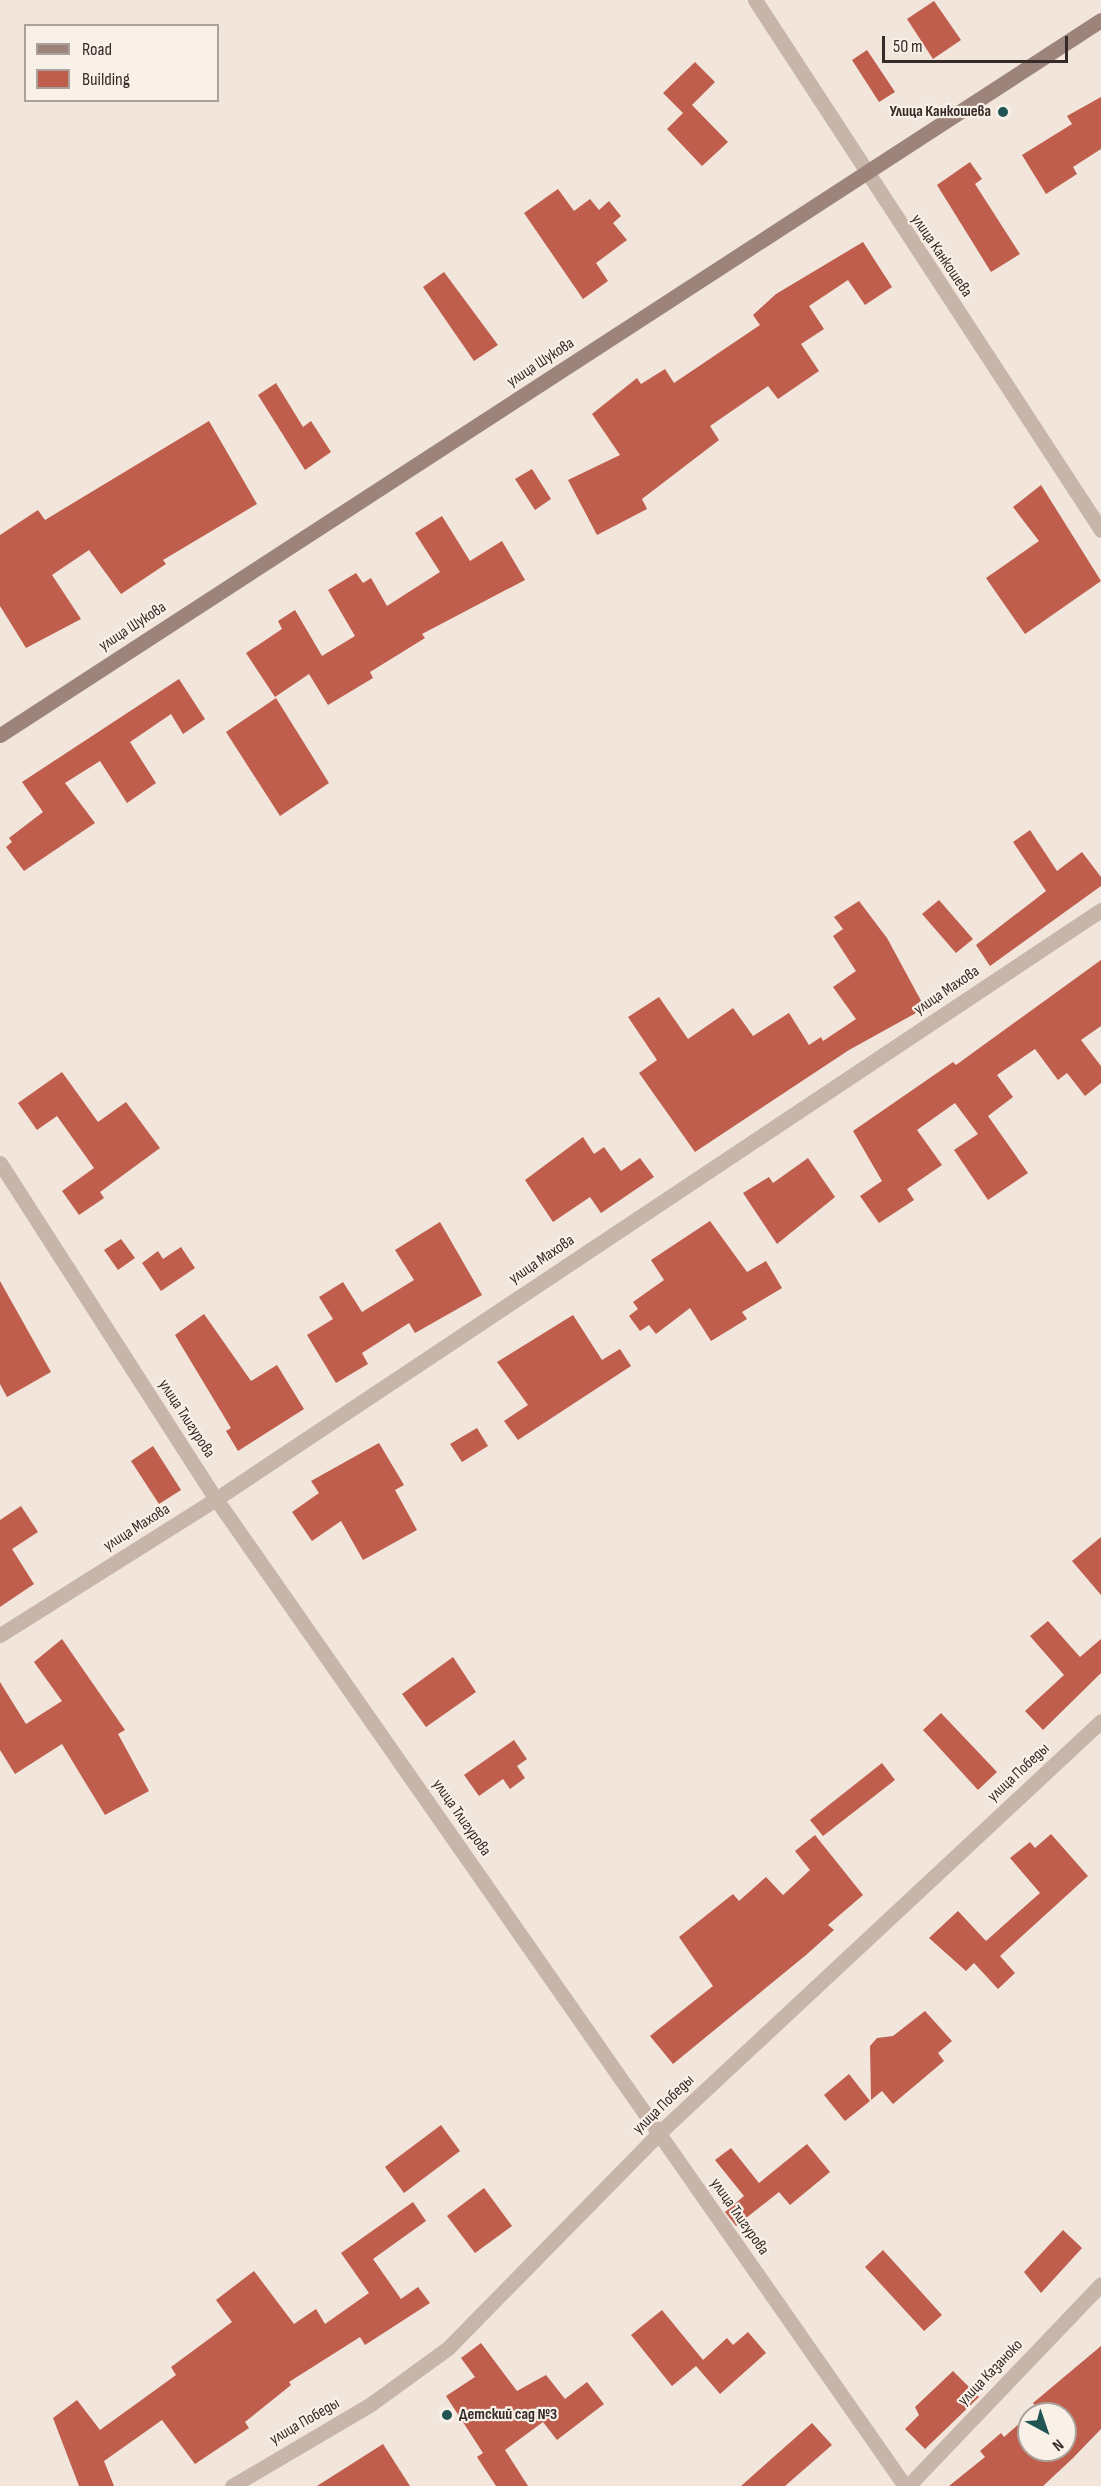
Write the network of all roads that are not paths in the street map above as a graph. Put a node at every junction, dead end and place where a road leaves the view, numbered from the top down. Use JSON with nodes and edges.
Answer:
{"nodes":[{"id":1,"x":755,"y":0,"type":"edge"},
{"id":2,"x":1101,"y":20,"type":"edge"},
{"id":3,"x":865,"y":174,"type":"junction"},
{"id":4,"x":1101,"y":530,"type":"edge"},
{"id":5,"x":0,"y":735,"type":"edge"},
{"id":6,"x":1101,"y":910,"type":"edge"},
{"id":7,"x":0,"y":1163,"type":"edge"},
{"id":8,"x":216,"y":1499,"type":"junction"},
{"id":9,"x":0,"y":1635,"type":"edge"},
{"id":10,"x":1101,"y":1721,"type":"edge"},
{"id":11,"x":659,"y":2133,"type":"junction"},
{"id":12,"x":1101,"y":2284,"type":"edge"},
{"id":13,"x":232,"y":2486,"type":"edge"},
{"id":14,"x":906,"y":2486,"type":"edge"}],
"edges":[{"from":1,"to":3,"type":"street","name":"улица Канкошева"},
{"from":2,"to":3,"type":"main road","name":"улица Шукова"},
{"from":3,"to":4,"type":"street","name":"улица Канкошева"},
{"from":3,"to":5,"type":"main road","name":"улица Шукова"},
{"from":6,"to":8,"type":"street","name":"улица Махова"},
{"from":7,"to":8,"type":"street","name":"улица Тлигурова"},
{"from":8,"to":9,"type":"street","name":"улица Махова"},
{"from":8,"to":11,"type":"street","name":"улица Тлигурова"},
{"from":10,"to":11,"type":"street","name":"улица Победы"},
{"from":11,"to":13,"type":"street","name":"улица Победы"},
{"from":11,"to":14,"type":"street","name":"улица Тлигурова"},
{"from":12,"to":14,"type":"street","name":"улица Казаноко"}]}
